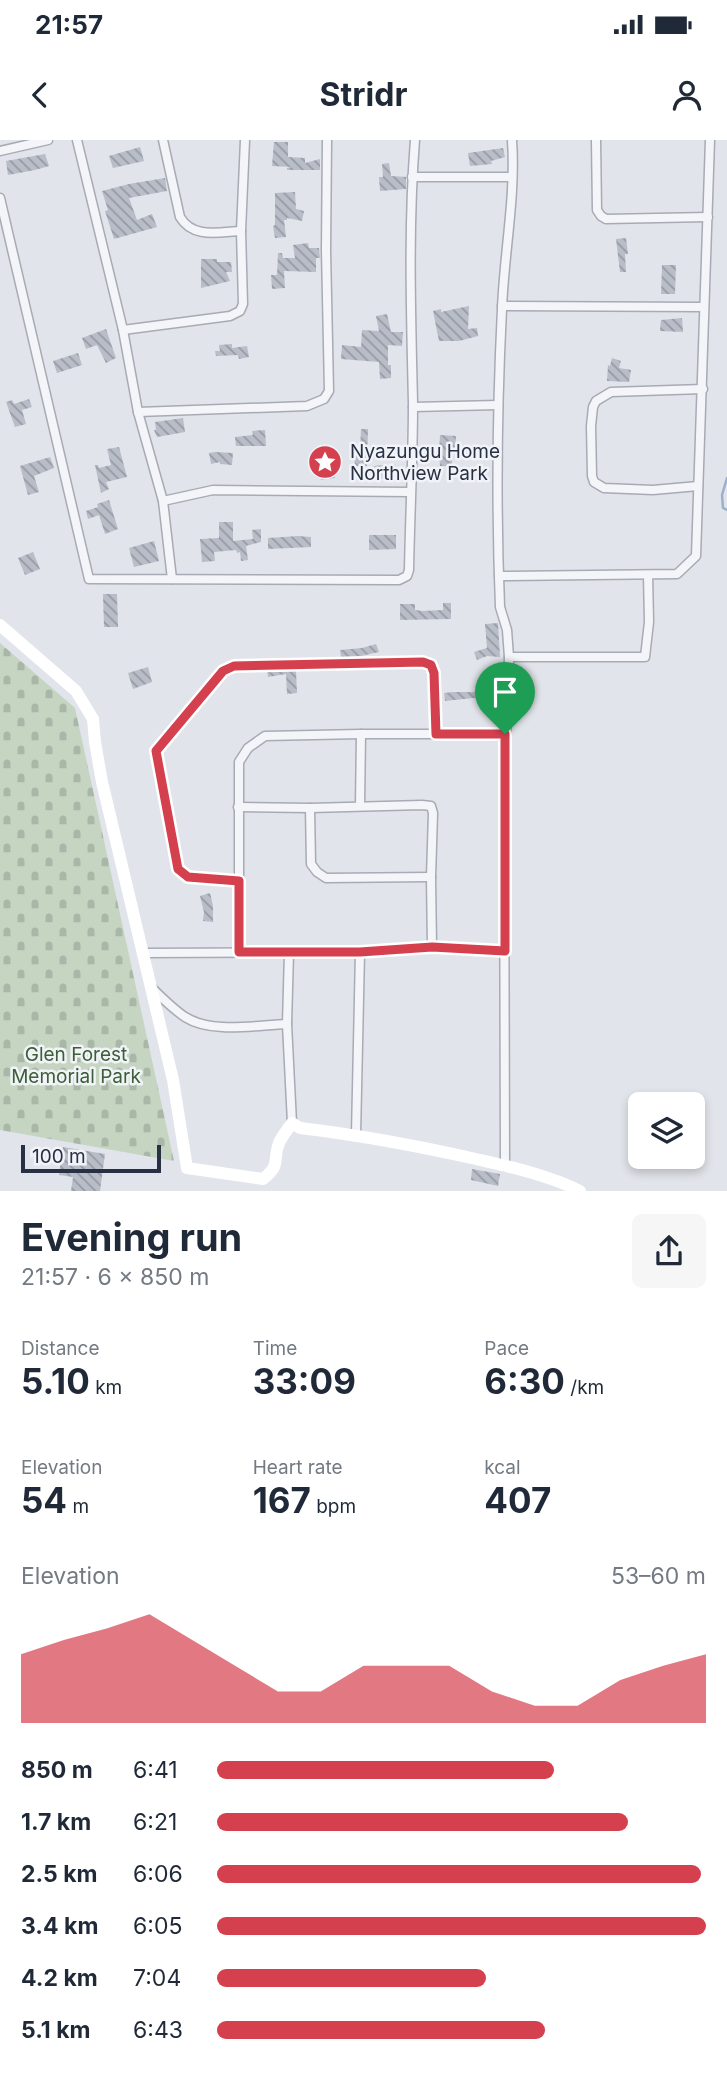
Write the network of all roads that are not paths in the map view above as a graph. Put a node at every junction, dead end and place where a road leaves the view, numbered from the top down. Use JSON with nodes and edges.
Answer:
{"nodes":[{"id":1,"x":48,"y":140,"type":"edge"},
{"id":2,"x":76,"y":140,"type":"edge"},
{"id":3,"x":163,"y":140,"type":"edge"},
{"id":4,"x":245,"y":140,"type":"edge"},
{"id":5,"x":327,"y":140,"type":"edge"},
{"id":6,"x":415,"y":140,"type":"edge"},
{"id":7,"x":512,"y":140,"type":"edge"},
{"id":8,"x":596,"y":140,"type":"edge"},
{"id":9,"x":710,"y":140,"type":"edge"},
{"id":10,"x":0,"y":150,"type":"edge"},
{"id":11,"x":412,"y":177,"type":"junction"},
{"id":12,"x":512,"y":177,"type":"junction"},
{"id":13,"x":0,"y":198,"type":"edge"},
{"id":14,"x":708,"y":217,"type":"junction"},
{"id":15,"x":241,"y":231,"type":"junction"},
{"id":16,"x":502,"y":306,"type":"junction"},
{"id":17,"x":704,"y":307,"type":"junction"},
{"id":18,"x":122,"y":330,"type":"junction"},
{"id":19,"x":703,"y":389,"type":"junction"},
{"id":20,"x":498,"y":405,"type":"junction"},
{"id":21,"x":413,"y":407,"type":"junction"},
{"id":22,"x":138,"y":412,"type":"junction"},
{"id":23,"x":698,"y":486,"type":"junction"},
{"id":24,"x":410,"y":492,"type":"junction"},
{"id":25,"x":163,"y":501,"type":"junction"},
{"id":26,"x":649,"y":575,"type":"junction"},
{"id":27,"x":499,"y":576,"type":"junction"},
{"id":28,"x":172,"y":579,"type":"junction"},
{"id":29,"x":0,"y":625,"type":"edge"},
{"id":30,"x":509,"y":657,"type":"junction"},
{"id":31,"x":361,"y":734,"type":"junction"},
{"id":32,"x":436,"y":734,"type":"junction"},
{"id":33,"x":505,"y":734,"type":"junction"},
{"id":34,"x":360,"y":806,"type":"junction"},
{"id":35,"x":238,"y":807,"type":"junction"},
{"id":36,"x":310,"y":808,"type":"junction"},
{"id":37,"x":431,"y":877,"type":"junction"},
{"id":38,"x":239,"y":881,"type":"junction"},
{"id":39,"x":432,"y":947,"type":"junction"},
{"id":40,"x":505,"y":951,"type":"junction"},
{"id":41,"x":239,"y":952,"type":"junction"},
{"id":42,"x":289,"y":952,"type":"junction"},
{"id":43,"x":360,"y":952,"type":"junction"},
{"id":44,"x":143,"y":953,"type":"junction"},
{"id":45,"x":151,"y":987,"type":"junction"},
{"id":46,"x":287,"y":1024,"type":"junction"},
{"id":47,"x":292,"y":1123,"type":"junction"},
{"id":48,"x":356,"y":1135,"type":"junction"},
{"id":49,"x":505,"y":1166,"type":"junction"},
{"id":50,"x":580,"y":1191,"type":"edge"}],
"edges":[{"from":1,"to":10,"type":"street"},
{"from":2,"to":18,"type":"street"},
{"from":3,"to":15,"type":"street"},
{"from":4,"to":15,"type":"street"},
{"from":5,"to":22,"type":"street"},
{"from":6,"to":11,"type":"street"},
{"from":7,"to":12,"type":"street"},
{"from":8,"to":14,"type":"street"},
{"from":9,"to":14,"type":"street"},
{"from":11,"to":12,"type":"street"},
{"from":11,"to":21,"type":"street"},
{"from":12,"to":16,"type":"street"},
{"from":13,"to":28,"type":"street"},
{"from":14,"to":17,"type":"street"},
{"from":15,"to":18,"type":"street"},
{"from":16,"to":17,"type":"street"},
{"from":16,"to":20,"type":"street"},
{"from":17,"to":19,"type":"street"},
{"from":18,"to":22,"type":"street"},
{"from":19,"to":23,"type":"street"},
{"from":19,"to":23,"type":"street"},
{"from":20,"to":21,"type":"street"},
{"from":20,"to":27,"type":"street"},
{"from":21,"to":24,"type":"street"},
{"from":22,"to":25,"type":"street"},
{"from":23,"to":26,"type":"street"},
{"from":24,"to":25,"type":"street"},
{"from":24,"to":28,"type":"street"},
{"from":25,"to":28,"type":"street"},
{"from":26,"to":27,"type":"street"},
{"from":26,"to":30,"type":"street"},
{"from":27,"to":30,"type":"street"},
{"from":29,"to":44,"type":"street"},
{"from":30,"to":33,"type":"street"},
{"from":31,"to":32,"type":"street"},
{"from":31,"to":34,"type":"street"},
{"from":31,"to":35,"type":"street"},
{"from":32,"to":33,"type":"street"},
{"from":32,"to":38,"type":"street"},
{"from":33,"to":40,"type":"street"},
{"from":34,"to":36,"type":"street"},
{"from":34,"to":37,"type":"street"},
{"from":35,"to":36,"type":"street"},
{"from":35,"to":38,"type":"street"},
{"from":36,"to":37,"type":"street"},
{"from":37,"to":39,"type":"street"},
{"from":38,"to":41,"type":"street"},
{"from":39,"to":40,"type":"street"},
{"from":39,"to":43,"type":"street"},
{"from":40,"to":49,"type":"street"},
{"from":41,"to":42,"type":"street"},
{"from":41,"to":44,"type":"street"},
{"from":42,"to":43,"type":"street"},
{"from":42,"to":46,"type":"street"},
{"from":43,"to":48,"type":"street"},
{"from":44,"to":45,"type":"street"},
{"from":45,"to":46,"type":"street"},
{"from":45,"to":47,"type":"street"},
{"from":46,"to":47,"type":"street"},
{"from":47,"to":48,"type":"street"},
{"from":48,"to":49,"type":"street"},
{"from":49,"to":50,"type":"street"}]}
